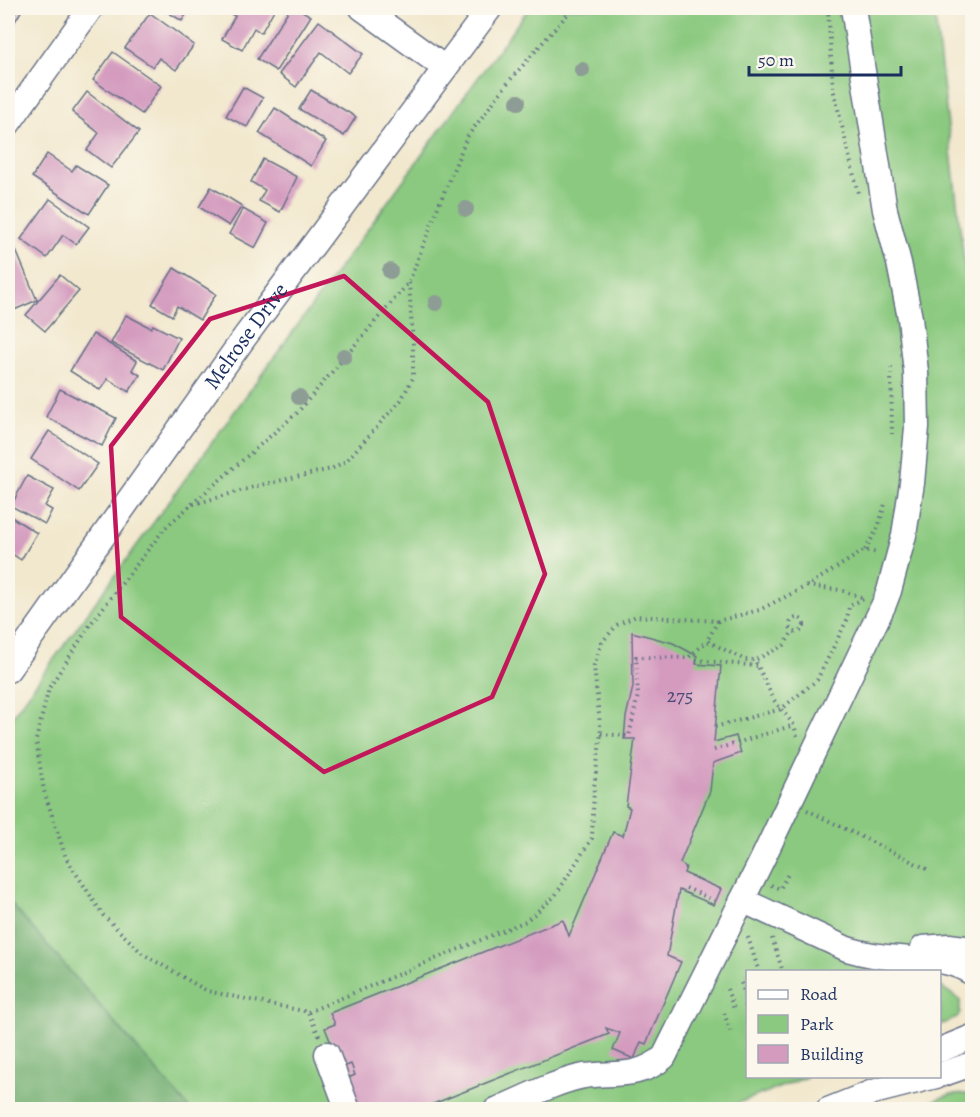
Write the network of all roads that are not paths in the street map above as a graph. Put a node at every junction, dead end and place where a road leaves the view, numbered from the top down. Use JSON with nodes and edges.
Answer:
{"nodes":[{"id":1,"x":91,"y":8,"type":"edge"},
{"id":2,"x":362,"y":8,"type":"edge"},
{"id":3,"x":490,"y":8,"type":"edge"},
{"id":4,"x":853,"y":8,"type":"edge"},
{"id":5,"x":445,"y":68,"type":"junction"},
{"id":6,"x":8,"y":124,"type":"edge"},
{"id":7,"x":11,"y":657,"type":"edge"},
{"id":8,"x":733,"y":902,"type":"junction"},
{"id":9,"x":972,"y":949,"type":"edge"},
{"id":10,"x":864,"y":954,"type":"junction"},
{"id":11,"x":972,"y":973,"type":"edge"},
{"id":12,"x":972,"y":1037,"type":"edge"},
{"id":13,"x":941,"y":1049,"type":"edge"},
{"id":14,"x":327,"y":1054,"type":"road end"},
{"id":15,"x":972,"y":1064,"type":"edge"},
{"id":16,"x":941,"y":1075,"type":"edge"},
{"id":17,"x":894,"y":1078,"type":"edge"},
{"id":18,"x":930,"y":1078,"type":"edge"},
{"id":19,"x":873,"y":1092,"type":"junction"},
{"id":20,"x":348,"y":1110,"type":"edge"},
{"id":21,"x":496,"y":1110,"type":"edge"},
{"id":22,"x":828,"y":1110,"type":"edge"}],
"edges":[{"from":1,"to":6,"type":"street"},
{"from":2,"to":5,"type":"street"},
{"from":3,"to":5,"type":"street","name":"Melrose Drive"},
{"from":4,"to":8,"type":"street"},
{"from":5,"to":7,"type":"street","name":"Melrose Drive"},
{"from":8,"to":10,"type":"street"},
{"from":8,"to":21,"type":"street"},
{"from":9,"to":10,"type":"street"},
{"from":10,"to":11,"type":"street"},
{"from":12,"to":13,"type":"street"},
{"from":14,"to":20,"type":"street"},
{"from":15,"to":16,"type":"street"},
{"from":17,"to":19,"type":"street"},
{"from":18,"to":19,"type":"street"},
{"from":19,"to":22,"type":"street"}]}
